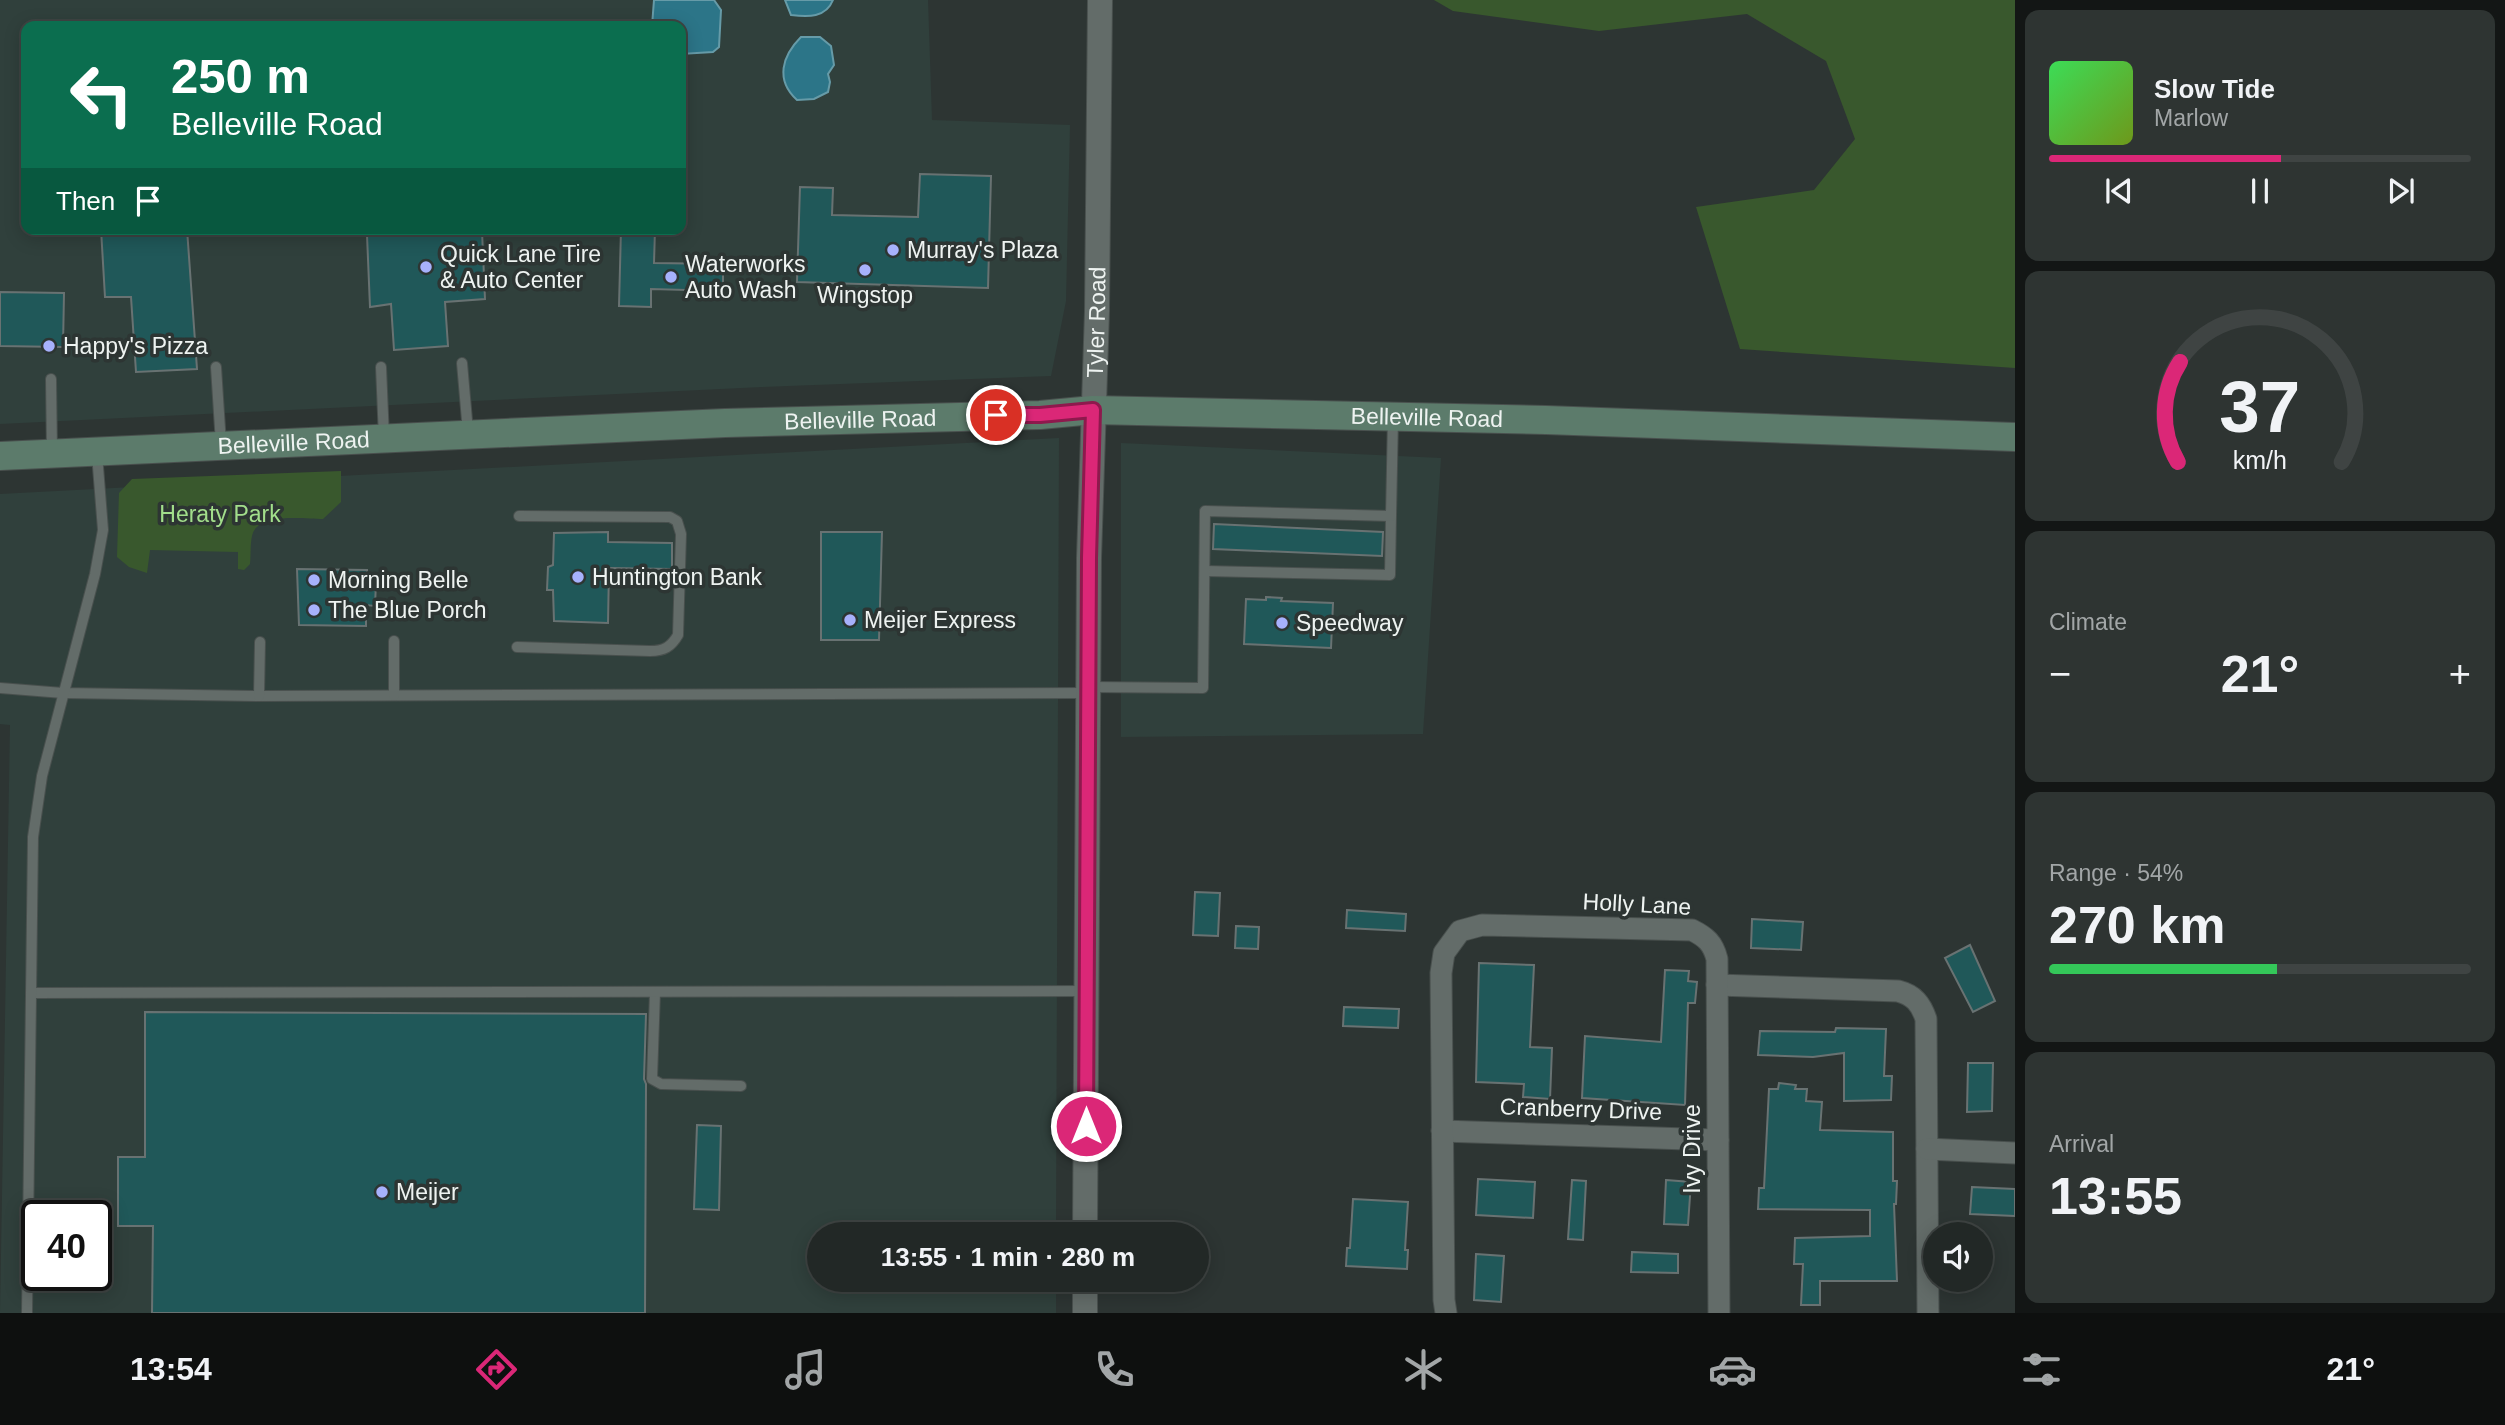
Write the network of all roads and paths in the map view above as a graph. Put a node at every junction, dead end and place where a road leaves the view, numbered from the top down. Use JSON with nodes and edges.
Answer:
{"nodes":[{"id":1,"x":1100,"y":0,"type":"edge"},
{"id":2,"x":462,"y":363,"type":"dead end"},
{"id":3,"x":216,"y":367,"type":"dead end"},
{"id":4,"x":381,"y":367,"type":"dead end"},
{"id":5,"x":51,"y":379,"type":"dead end"},
{"id":6,"x":1093,"y":410,"type":"junction"},
{"id":7,"x":1393,"y":417,"type":"junction"},
{"id":8,"x":468,"y":435,"type":"junction"},
{"id":9,"x":2015,"y":437,"type":"edge"},
{"id":10,"x":384,"y":438,"type":"junction"},
{"id":11,"x":221,"y":447,"type":"junction"},
{"id":12,"x":97,"y":452,"type":"junction"},
{"id":13,"x":52,"y":454,"type":"junction"},
{"id":14,"x":0,"y":456,"type":"edge"},
{"id":15,"x":519,"y":516,"type":"dead end"},
{"id":16,"x":1391,"y":516,"type":"junction"},
{"id":17,"x":1205,"y":571,"type":"junction"},
{"id":18,"x":394,"y":641,"type":"dead end"},
{"id":19,"x":260,"y":642,"type":"dead end"},
{"id":20,"x":517,"y":647,"type":"dead end"},
{"id":21,"x":0,"y":688,"type":"edge"},
{"id":22,"x":1088,"y":690,"type":"junction"},
{"id":23,"x":63,"y":693,"type":"junction"},
{"id":24,"x":394,"y":695,"type":"junction"},
{"id":25,"x":259,"y":696,"type":"junction"},
{"id":26,"x":1717,"y":985,"type":"junction"},
{"id":27,"x":1086,"y":991,"type":"junction"},
{"id":28,"x":655,"y":992,"type":"junction"},
{"id":29,"x":31,"y":993,"type":"junction"},
{"id":30,"x":741,"y":1086,"type":"dead end"},
{"id":31,"x":1442,"y":1130,"type":"junction"},
{"id":32,"x":1718,"y":1140,"type":"junction"},
{"id":33,"x":1927,"y":1149,"type":"junction"},
{"id":34,"x":2015,"y":1153,"type":"edge"},
{"id":35,"x":1085,"y":1222,"type":"edge"},
{"id":36,"x":1085,"y":1292,"type":"edge"},
{"id":37,"x":27,"y":1313,"type":"edge"},
{"id":38,"x":1085,"y":1313,"type":"edge"},
{"id":39,"x":1446,"y":1313,"type":"edge"},
{"id":40,"x":1719,"y":1313,"type":"edge"},
{"id":41,"x":1928,"y":1313,"type":"edge"}],
"edges":[{"from":1,"to":6,"type":"street","name":"Tyler Road"},
{"from":2,"to":8,"type":"lane"},
{"from":3,"to":11,"type":"lane"},
{"from":4,"to":10,"type":"lane"},
{"from":5,"to":13,"type":"lane"},
{"from":6,"to":7,"type":"main road","name":"Belleville Road"},
{"from":6,"to":8,"type":"main road","name":"Belleville Road"},
{"from":6,"to":22,"type":"street","name":"Tyler Road"},
{"from":7,"to":9,"type":"main road","name":"Belleville Road"},
{"from":7,"to":16,"type":"lane"},
{"from":8,"to":10,"type":"main road","name":"Belleville Road"},
{"from":10,"to":11,"type":"main road","name":"Belleville Road"},
{"from":11,"to":12,"type":"main road","name":"Belleville Road"},
{"from":12,"to":13,"type":"main road","name":"Belleville Road"},
{"from":12,"to":23,"type":"lane"},
{"from":13,"to":14,"type":"main road","name":"Belleville Road"},
{"from":15,"to":20,"type":"lane"},
{"from":16,"to":17,"type":"lane"},
{"from":16,"to":17,"type":"lane"},
{"from":17,"to":22,"type":"lane"},
{"from":18,"to":24,"type":"lane"},
{"from":19,"to":25,"type":"lane"},
{"from":21,"to":23,"type":"lane"},
{"from":22,"to":24,"type":"lane"},
{"from":22,"to":27,"type":"street","name":"Tyler Road"},
{"from":23,"to":25,"type":"lane"},
{"from":23,"to":29,"type":"lane"},
{"from":24,"to":25,"type":"lane"},
{"from":26,"to":31,"type":"street","name":"Holly Lane"},
{"from":26,"to":32,"type":"street","name":"Ivy Drive"},
{"from":26,"to":33,"type":"street"},
{"from":27,"to":28,"type":"lane"},
{"from":27,"to":35,"type":"street","name":"Tyler Road"},
{"from":28,"to":29,"type":"lane"},
{"from":28,"to":30,"type":"lane"},
{"from":29,"to":37,"type":"lane"},
{"from":31,"to":32,"type":"street","name":"Cranberry Drive"},
{"from":31,"to":39,"type":"street","name":"Holly Lane"},
{"from":32,"to":40,"type":"street","name":"Ivy Drive"},
{"from":33,"to":34,"type":"street"},
{"from":33,"to":41,"type":"street"},
{"from":36,"to":38,"type":"street"}]}
